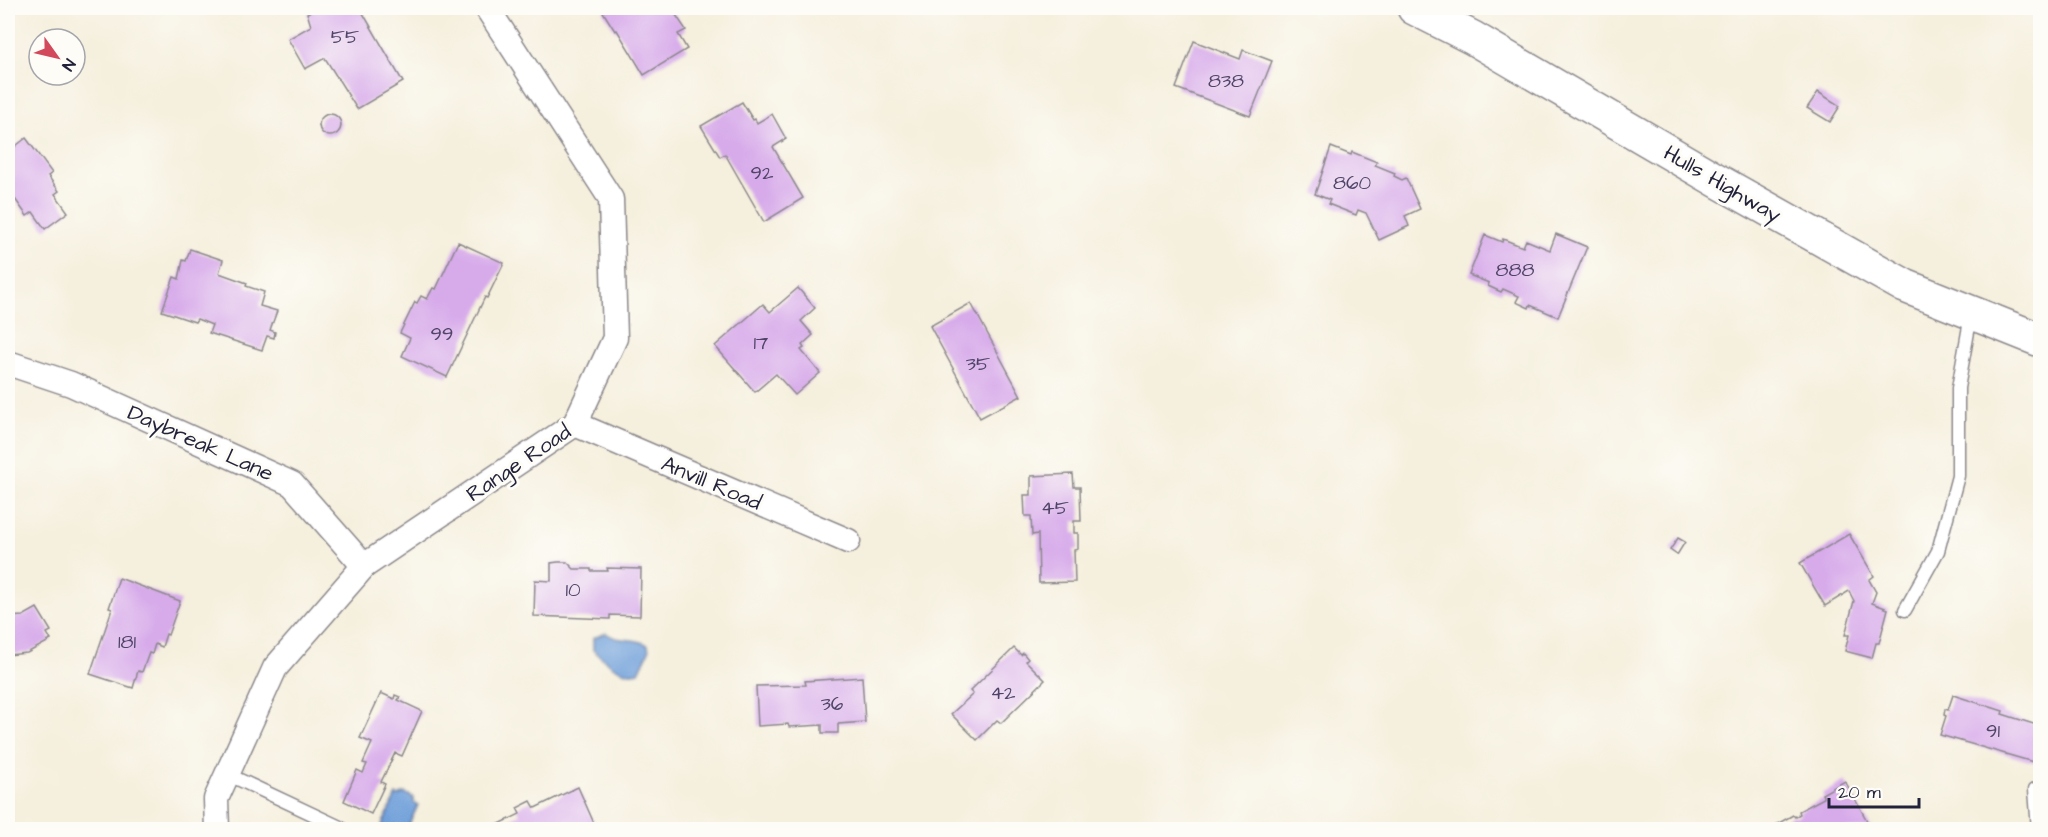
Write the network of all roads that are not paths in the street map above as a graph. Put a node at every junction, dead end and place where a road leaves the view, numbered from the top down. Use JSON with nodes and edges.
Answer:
{"nodes":[{"id":1,"x":487,"y":8,"type":"edge"},
{"id":2,"x":1414,"y":8,"type":"edge"},
{"id":3,"x":1971,"y":312,"type":"junction"},
{"id":4,"x":2040,"y":340,"type":"edge"},
{"id":5,"x":8,"y":363,"type":"edge"},
{"id":6,"x":575,"y":424,"type":"junction"},
{"id":7,"x":848,"y":541,"type":"dead end"},
{"id":8,"x":364,"y":566,"type":"junction"},
{"id":9,"x":1905,"y":610,"type":"dead end"},
{"id":10,"x":227,"y":774,"type":"junction"},
{"id":11,"x":2035,"y":789,"type":"dead end"},
{"id":12,"x":342,"y":828,"type":"edge"},
{"id":13,"x":217,"y":830,"type":"edge"},
{"id":14,"x":2038,"y":830,"type":"edge"}],
"edges":[{"from":1,"to":6,"type":"street","name":"Range Road"},
{"from":2,"to":3,"type":"street","name":"Hulls Highway"},
{"from":3,"to":4,"type":"street","name":"Hulls Highway"},
{"from":3,"to":9,"type":"lane"},
{"from":5,"to":8,"type":"street","name":"Daybreak Lane"},
{"from":6,"to":7,"type":"street","name":"Anvill Road"},
{"from":6,"to":8,"type":"street","name":"Range Road"},
{"from":8,"to":10,"type":"street","name":"Range Road"},
{"from":10,"to":12,"type":"lane"},
{"from":10,"to":13,"type":"street","name":"Range Road"},
{"from":11,"to":14,"type":"lane"}]}
